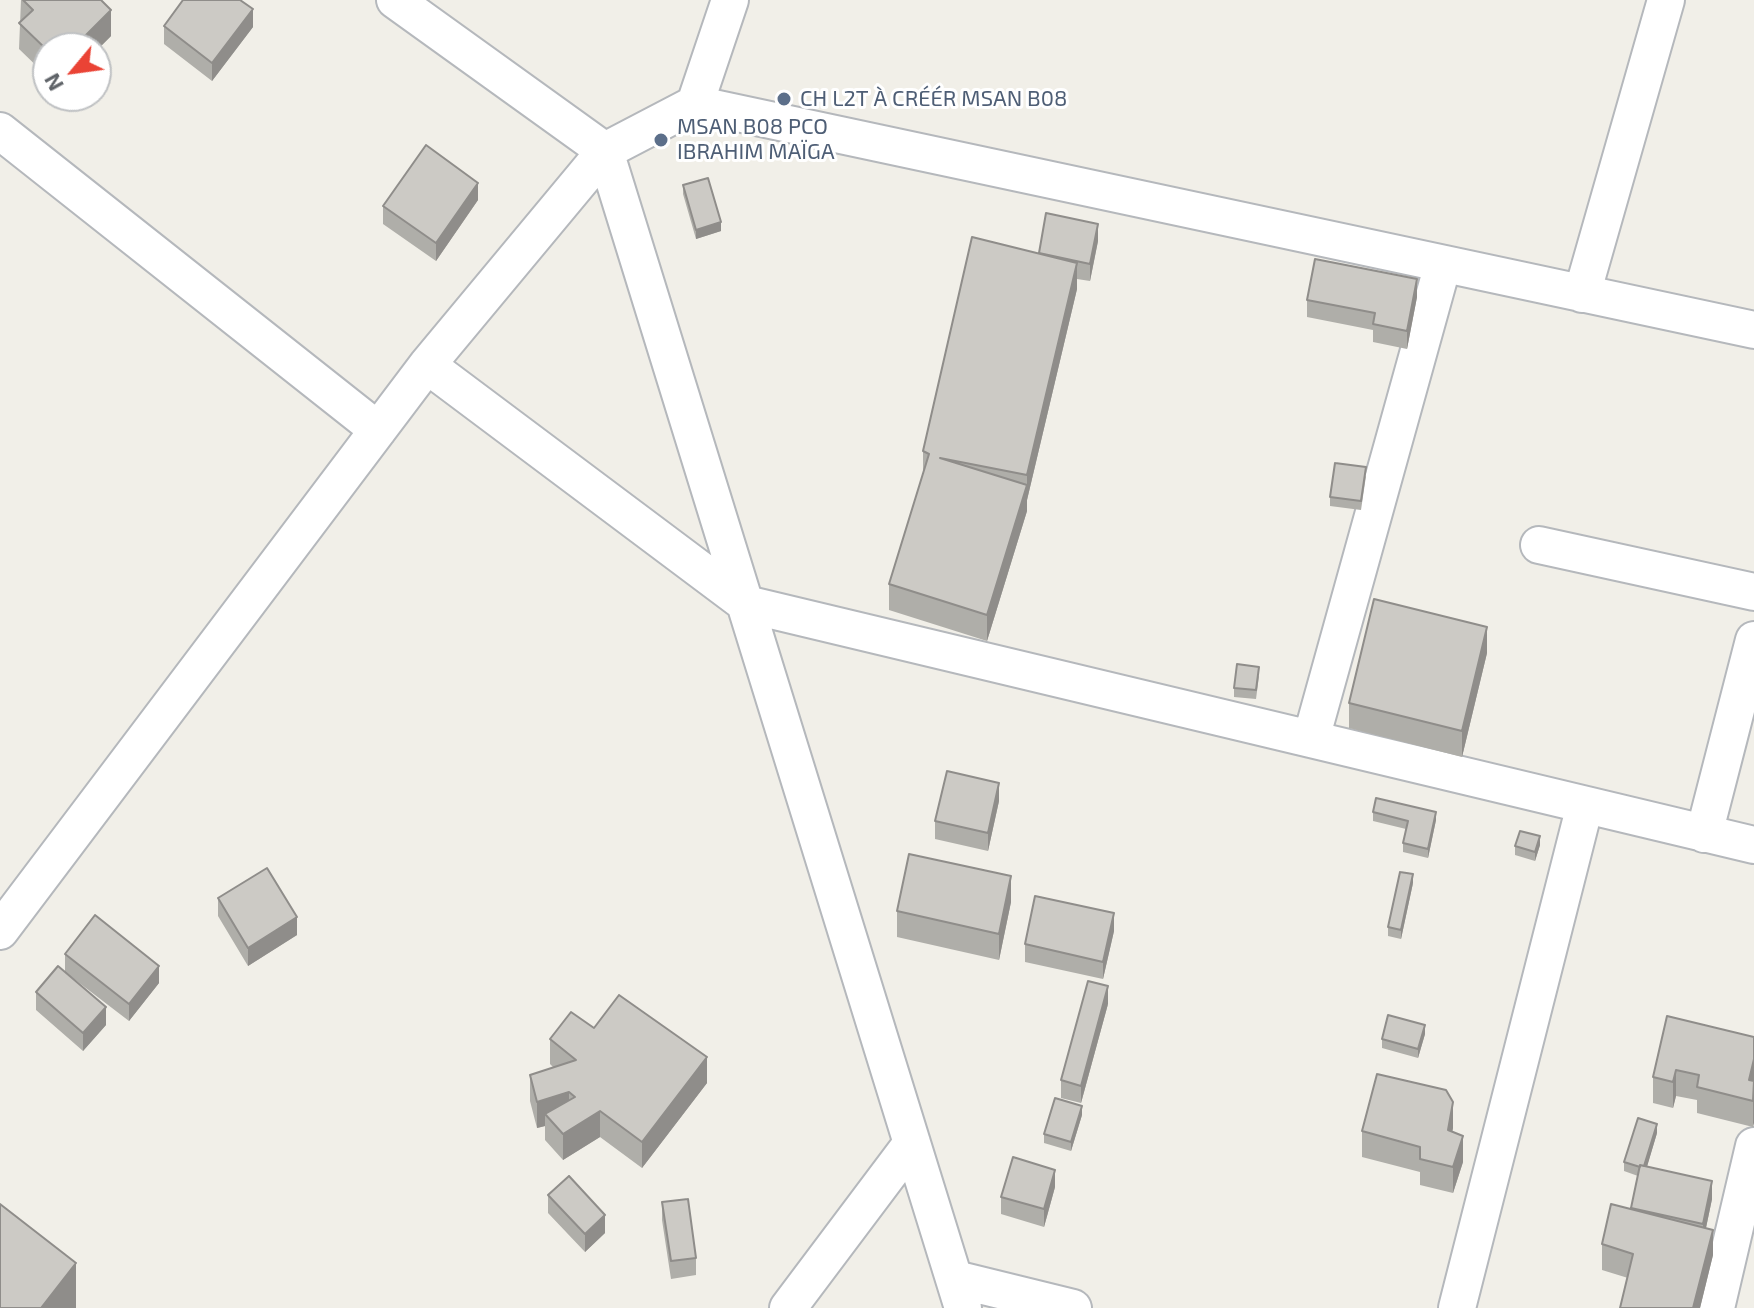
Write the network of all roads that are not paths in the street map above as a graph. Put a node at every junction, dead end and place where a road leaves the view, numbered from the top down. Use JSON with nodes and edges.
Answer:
{"nodes":[{"id":1,"x":395,"y":0,"type":"edge"},
{"id":2,"x":730,"y":0,"type":"edge"},
{"id":3,"x":1666,"y":0,"type":"edge"},
{"id":4,"x":695,"y":104,"type":"junction"},
{"id":5,"x":0,"y":131,"type":"edge"},
{"id":6,"x":605,"y":151,"type":"junction"},
{"id":7,"x":1443,"y":264,"type":"junction"},
{"id":8,"x":1582,"y":294,"type":"junction"},
{"id":9,"x":1754,"y":330,"type":"edge"},
{"id":10,"x":427,"y":365,"type":"junction"},
{"id":11,"x":378,"y":430,"type":"junction"},
{"id":12,"x":1539,"y":545,"type":"dead end"},
{"id":13,"x":1754,"y":592,"type":"edge"},
{"id":14,"x":746,"y":604,"type":"junction"},
{"id":15,"x":1754,"y":640,"type":"edge"},
{"id":16,"x":1311,"y":739,"type":"junction"},
{"id":17,"x":1585,"y":805,"type":"junction"},
{"id":18,"x":1704,"y":834,"type":"junction"},
{"id":19,"x":1754,"y":845,"type":"edge"},
{"id":20,"x":0,"y":931,"type":"edge"},
{"id":21,"x":912,"y":1143,"type":"junction"},
{"id":22,"x":1754,"y":1146,"type":"edge"},
{"id":23,"x":959,"y":1294,"type":"edge"},
{"id":24,"x":788,"y":1308,"type":"edge"},
{"id":25,"x":1073,"y":1308,"type":"edge"},
{"id":26,"x":1457,"y":1308,"type":"edge"},
{"id":27,"x":1716,"y":1308,"type":"edge"}],
"edges":[{"from":1,"to":6,"type":"street"},
{"from":2,"to":4,"type":"street"},
{"from":3,"to":8,"type":"street"},
{"from":4,"to":6,"type":"street"},
{"from":4,"to":7,"type":"street"},
{"from":5,"to":11,"type":"street"},
{"from":6,"to":10,"type":"street"},
{"from":6,"to":14,"type":"street"},
{"from":7,"to":8,"type":"street"},
{"from":7,"to":16,"type":"street"},
{"from":8,"to":9,"type":"street"},
{"from":10,"to":11,"type":"street"},
{"from":10,"to":14,"type":"street"},
{"from":11,"to":20,"type":"street"},
{"from":12,"to":13,"type":"street"},
{"from":14,"to":16,"type":"street"},
{"from":14,"to":21,"type":"street"},
{"from":15,"to":18,"type":"street"},
{"from":16,"to":17,"type":"street"},
{"from":17,"to":18,"type":"street"},
{"from":17,"to":26,"type":"street"},
{"from":18,"to":19,"type":"street"},
{"from":21,"to":23,"type":"street"},
{"from":21,"to":24,"type":"street"},
{"from":22,"to":27,"type":"street"},
{"from":23,"to":25,"type":"street"}]}
